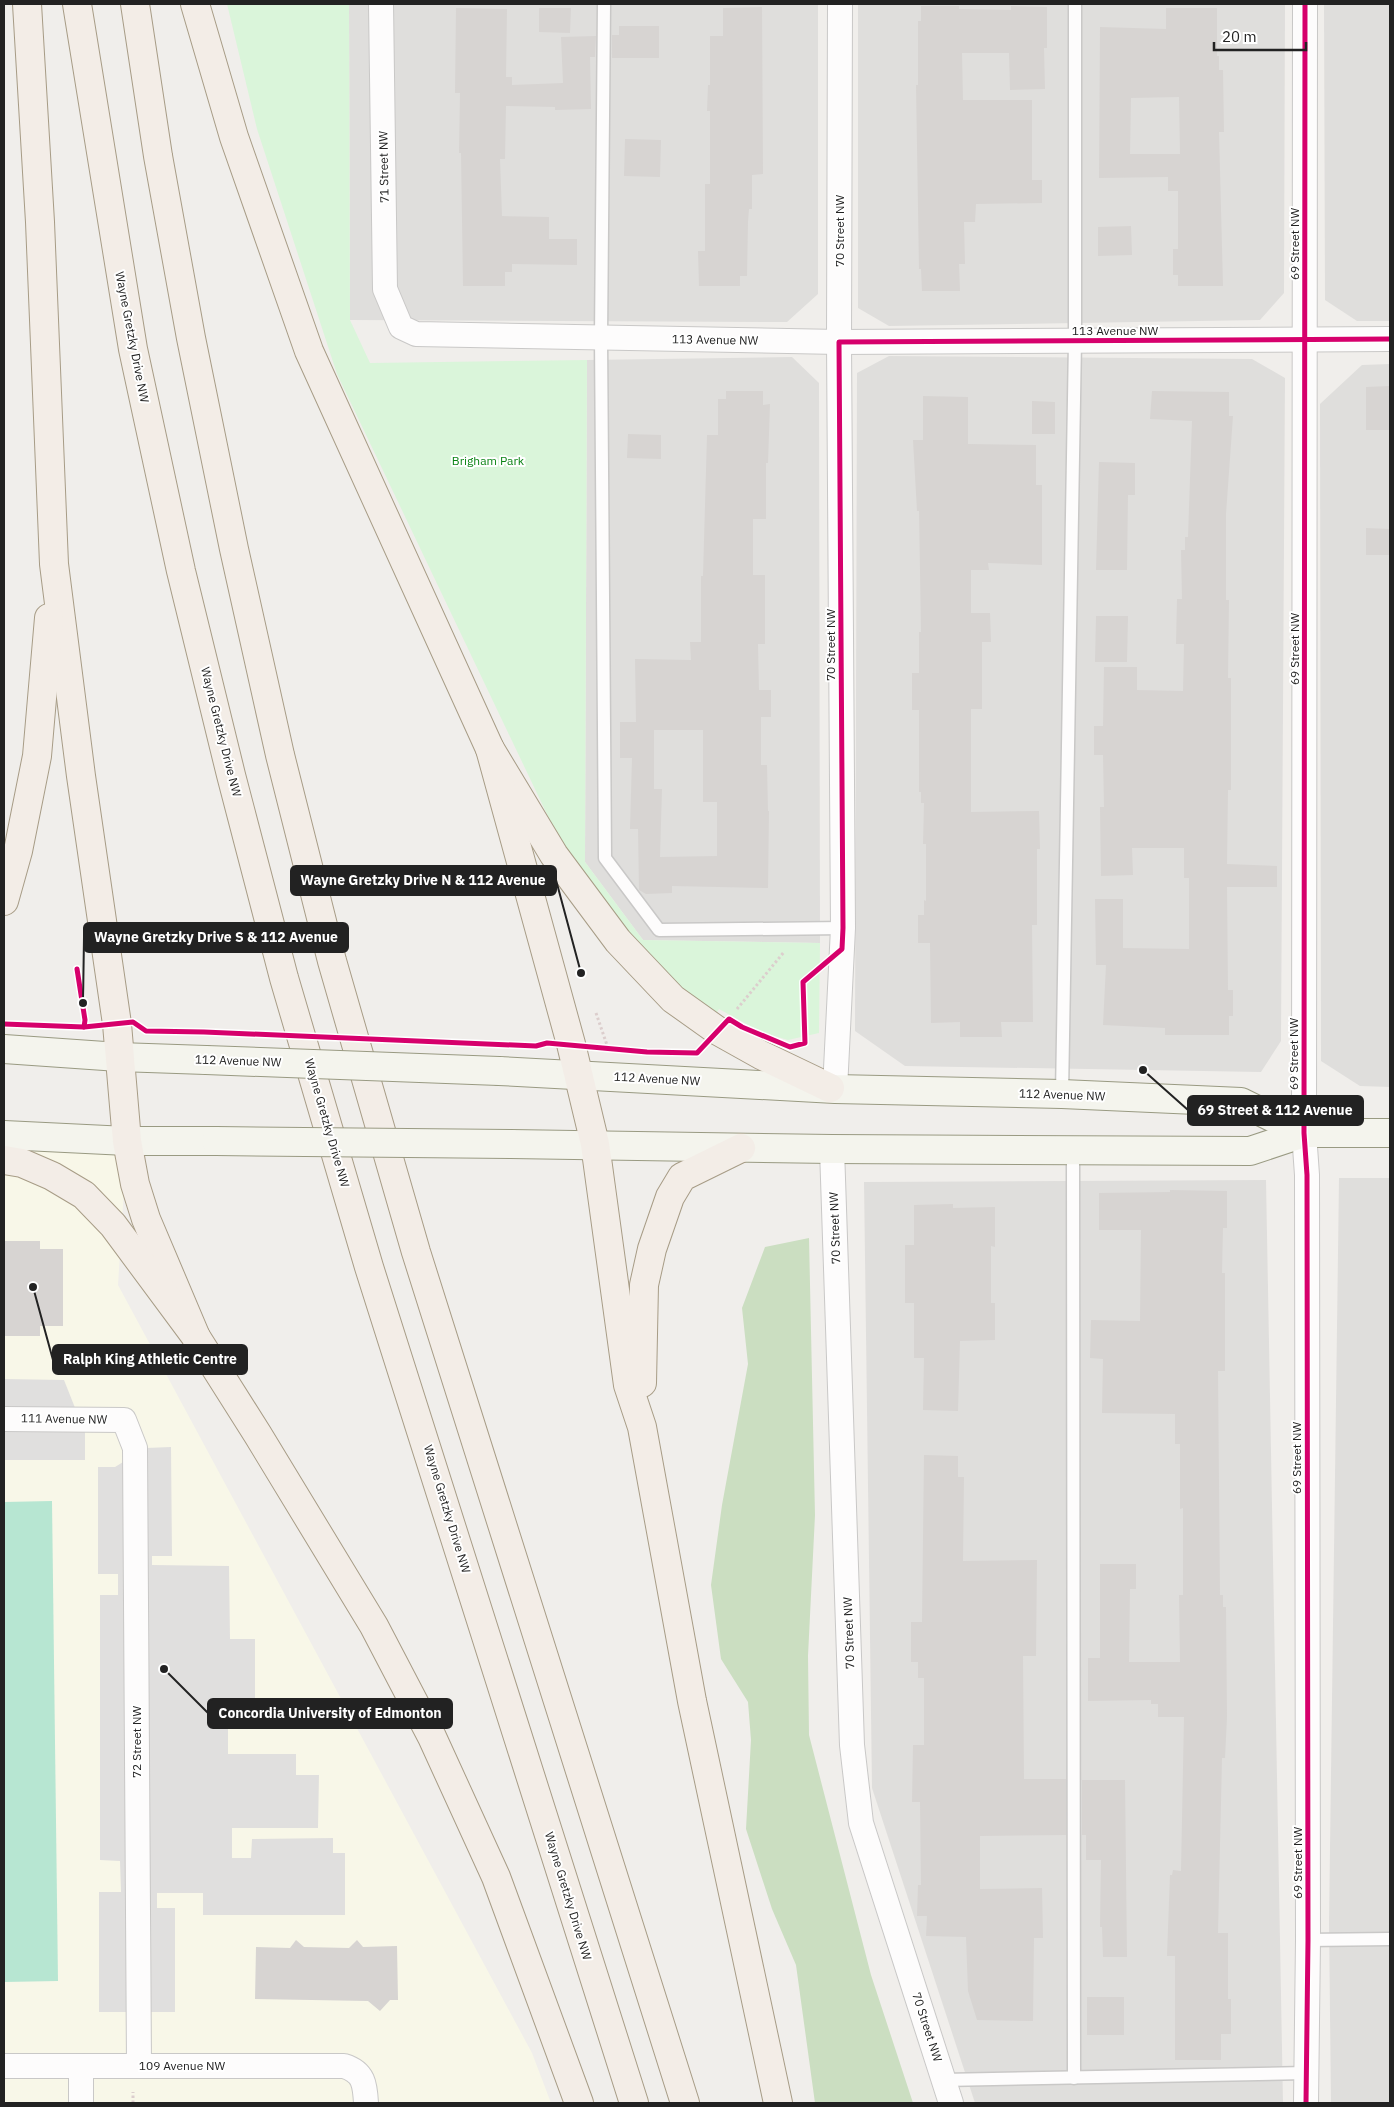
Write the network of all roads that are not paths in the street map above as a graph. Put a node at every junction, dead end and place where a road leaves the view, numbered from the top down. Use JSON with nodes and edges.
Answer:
{"nodes":[{"id":1,"x":27,"y":4,"type":"edge"},
{"id":2,"x":77,"y":4,"type":"edge"},
{"id":3,"x":135,"y":4,"type":"edge"},
{"id":4,"x":195,"y":4,"type":"edge"},
{"id":5,"x":381,"y":4,"type":"edge"},
{"id":6,"x":604,"y":4,"type":"edge"},
{"id":7,"x":840,"y":4,"type":"edge"},
{"id":8,"x":1075,"y":4,"type":"edge"},
{"id":9,"x":1305,"y":4,"type":"edge"},
{"id":10,"x":401,"y":327,"type":"joint"},
{"id":11,"x":601,"y":338,"type":"junction"},
{"id":12,"x":1305,"y":339,"type":"junction"},
{"id":13,"x":1390,"y":339,"type":"edge"},
{"id":14,"x":1075,"y":341,"type":"junction"},
{"id":15,"x":839,"y":342,"type":"junction"},
{"id":16,"x":54,"y":564,"type":"junction"},
{"id":17,"x":490,"y":749,"type":"junction"},
{"id":18,"x":4,"y":901,"type":"edge"},
{"id":19,"x":843,"y":928,"type":"junction"},
{"id":20,"x":4,"y":1049,"type":"edge"},
{"id":21,"x":119,"y":1057,"type":"junction"},
{"id":22,"x":577,"y":1074,"type":"junction"},
{"id":23,"x":833,"y":1089,"type":"junction"},
{"id":24,"x":1062,"y":1094,"type":"junction"},
{"id":25,"x":1304,"y":1133,"type":"junction"},
{"id":26,"x":1390,"y":1133,"type":"edge"},
{"id":27,"x":4,"y":1135,"type":"edge"},
{"id":28,"x":127,"y":1141,"type":"junction"},
{"id":29,"x":595,"y":1144,"type":"junction"},
{"id":30,"x":741,"y":1148,"type":"junction"},
{"id":31,"x":832,"y":1149,"type":"junction"},
{"id":32,"x":1073,"y":1151,"type":"junction"},
{"id":33,"x":4,"y":1160,"type":"edge"},
{"id":34,"x":196,"y":1337,"type":"junction"},
{"id":35,"x":4,"y":1418,"type":"edge"},
{"id":36,"x":124,"y":1420,"type":"joint"},
{"id":37,"x":642,"y":1427,"type":"junction"},
{"id":38,"x":1390,"y":1939,"type":"edge"},
{"id":39,"x":1308,"y":1940,"type":"junction"},
{"id":40,"x":4,"y":2066,"type":"edge"},
{"id":41,"x":81,"y":2066,"type":"junction"},
{"id":42,"x":139,"y":2066,"type":"junction"},
{"id":43,"x":1306,"y":2073,"type":"junction"},
{"id":44,"x":1074,"y":2078,"type":"junction"},
{"id":45,"x":943,"y":2080,"type":"junction"},
{"id":46,"x":81,"y":2103,"type":"edge"},
{"id":47,"x":366,"y":2103,"type":"edge"},
{"id":48,"x":578,"y":2103,"type":"edge"},
{"id":49,"x":634,"y":2103,"type":"edge"},
{"id":50,"x":685,"y":2103,"type":"edge"},
{"id":51,"x":778,"y":2103,"type":"edge"},
{"id":52,"x":951,"y":2103,"type":"edge"},
{"id":53,"x":1306,"y":2103,"type":"edge"}],
"edges":[{"from":1,"to":16,"type":"main road"},
{"from":2,"to":49,"type":"main road","name":"Wayne Gretzky Drive NW"},
{"from":3,"to":50,"type":"main road"},
{"from":4,"to":17,"type":"main road"},
{"from":5,"to":10,"type":"street","name":"71 Street NW"},
{"from":6,"to":11,"type":"lane"},
{"from":7,"to":15,"type":"street","name":"70 Street NW"},
{"from":8,"to":14,"type":"lane"},
{"from":9,"to":12,"type":"street","name":"69 Street NW"},
{"from":10,"to":11,"type":"street","name":"113 Avenue NW"},
{"from":11,"to":15,"type":"street","name":"113 Avenue NW"},
{"from":11,"to":19,"type":"lane"},
{"from":12,"to":13,"type":"street","name":"113 Avenue NW"},
{"from":12,"to":14,"type":"street","name":"113 Avenue NW"},
{"from":12,"to":25,"type":"street","name":"69 Street NW"},
{"from":14,"to":15,"type":"street","name":"113 Avenue NW"},
{"from":14,"to":24,"type":"lane"},
{"from":15,"to":19,"type":"street","name":"70 Street NW"},
{"from":16,"to":18,"type":"main road"},
{"from":16,"to":21,"type":"main road"},
{"from":17,"to":22,"type":"main road"},
{"from":17,"to":23,"type":"main road"},
{"from":19,"to":23,"type":"street","name":"70 Street NW"},
{"from":20,"to":21,"type":"main road","name":"112 Avenue NW"},
{"from":21,"to":22,"type":"main road","name":"112 Avenue NW","bridge":true},
{"from":21,"to":28,"type":"main road"},
{"from":22,"to":23,"type":"main road","name":"112 Avenue NW"},
{"from":22,"to":29,"type":"main road"},
{"from":23,"to":24,"type":"main road","name":"112 Avenue NW"},
{"from":24,"to":25,"type":"main road","name":"112 Avenue NW"},
{"from":25,"to":26,"type":"main road","name":"112 Avenue NW"},
{"from":25,"to":32,"type":"main road","name":"112 Avenue NW"},
{"from":25,"to":39,"type":"street","name":"69 Street NW"},
{"from":27,"to":28,"type":"main road","name":"112 Avenue NW"},
{"from":28,"to":29,"type":"main road","name":"112 Avenue NW","bridge":true},
{"from":28,"to":34,"type":"main road"},
{"from":29,"to":30,"type":"main road","name":"112 Avenue NW"},
{"from":29,"to":37,"type":"main road"},
{"from":30,"to":31,"type":"main road","name":"112 Avenue NW"},
{"from":30,"to":37,"type":"main road"},
{"from":31,"to":32,"type":"main road","name":"112 Avenue NW"},
{"from":31,"to":45,"type":"street","name":"70 Street NW"},
{"from":32,"to":44,"type":"lane"},
{"from":33,"to":34,"type":"main road"},
{"from":34,"to":48,"type":"main road"},
{"from":35,"to":36,"type":"street","name":"111 Avenue NW"},
{"from":36,"to":42,"type":"street","name":"72 Street NW"},
{"from":37,"to":51,"type":"main road"},
{"from":38,"to":39,"type":"lane"},
{"from":39,"to":43,"type":"street","name":"69 Street NW"},
{"from":40,"to":41,"type":"street","name":"109 Avenue NW"},
{"from":41,"to":42,"type":"street","name":"109 Avenue NW"},
{"from":41,"to":46,"type":"street"},
{"from":42,"to":47,"type":"street","name":"109 Avenue NW"},
{"from":43,"to":44,"type":"lane"},
{"from":43,"to":53,"type":"street","name":"69 Street NW"},
{"from":44,"to":45,"type":"lane"},
{"from":45,"to":52,"type":"street","name":"70 Street NW"}]}
